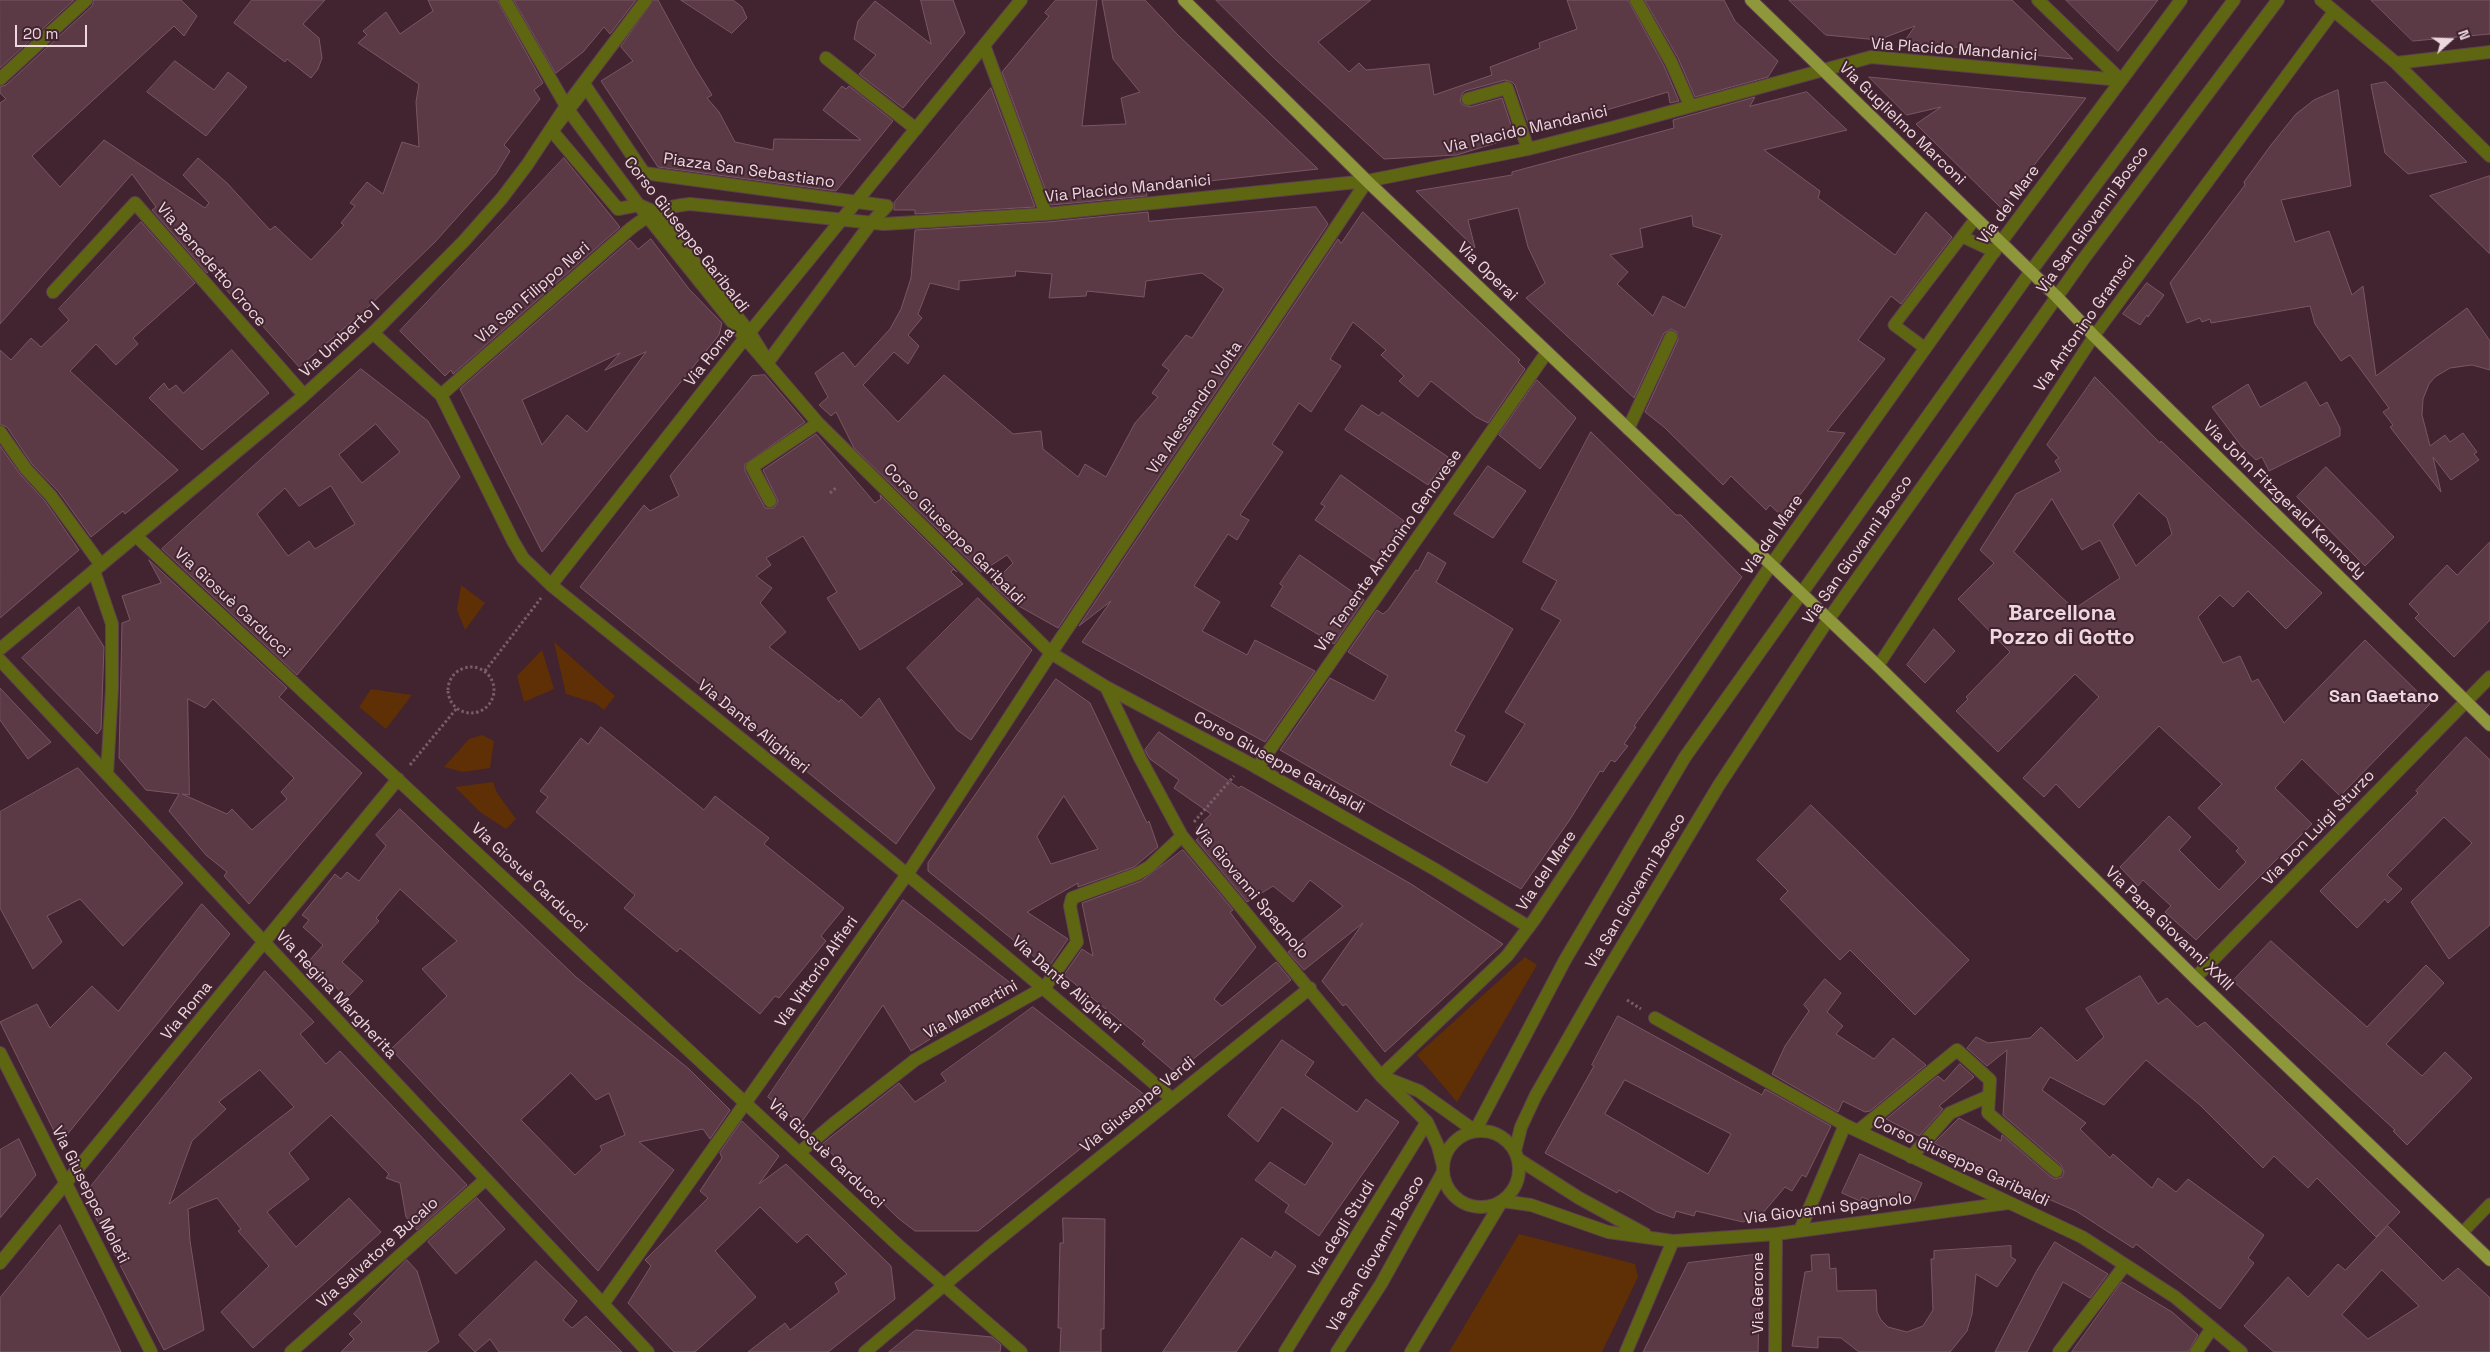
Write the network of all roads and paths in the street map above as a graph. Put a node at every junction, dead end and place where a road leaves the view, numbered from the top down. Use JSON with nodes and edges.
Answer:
{"nodes":[{"id":1,"x":86,"y":0,"type":"edge"},
{"id":2,"x":505,"y":0,"type":"edge"},
{"id":3,"x":646,"y":0,"type":"edge"},
{"id":4,"x":1021,"y":0,"type":"edge"},
{"id":5,"x":1184,"y":0,"type":"edge"},
{"id":6,"x":1636,"y":0,"type":"edge"},
{"id":7,"x":1751,"y":0,"type":"edge"},
{"id":8,"x":2038,"y":0,"type":"edge"},
{"id":9,"x":2181,"y":0,"type":"edge"},
{"id":10,"x":2234,"y":0,"type":"edge"},
{"id":11,"x":2278,"y":0,"type":"edge"},
{"id":12,"x":2321,"y":0,"type":"edge"},
{"id":13,"x":2337,"y":6,"type":"edge"},
{"id":14,"x":984,"y":45,"type":"junction"},
{"id":15,"x":2490,"y":52,"type":"edge"},
{"id":16,"x":826,"y":58,"type":"dead end"},
{"id":17,"x":2396,"y":63,"type":"junction"},
{"id":18,"x":1822,"y":69,"type":"junction"},
{"id":19,"x":0,"y":79,"type":"edge"},
{"id":20,"x":2121,"y":80,"type":"junction"},
{"id":21,"x":1468,"y":99,"type":"dead end"},
{"id":22,"x":1690,"y":105,"type":"junction"},
{"id":23,"x":568,"y":108,"type":"junction"},
{"id":24,"x":916,"y":129,"type":"junction"},
{"id":25,"x":1528,"y":149,"type":"junction"},
{"id":26,"x":2490,"y":156,"type":"edge"},
{"id":27,"x":1367,"y":181,"type":"junction"},
{"id":28,"x":858,"y":202,"type":"junction"},
{"id":29,"x":640,"y":205,"type":"junction"},
{"id":30,"x":651,"y":214,"type":"junction"},
{"id":31,"x":1046,"y":214,"type":"junction"},
{"id":32,"x":1976,"y":218,"type":"junction"},
{"id":33,"x":842,"y":222,"type":"junction"},
{"id":34,"x":871,"y":224,"type":"junction"},
{"id":35,"x":1962,"y":237,"type":"junction"},
{"id":36,"x":1998,"y":247,"type":"junction"},
{"id":37,"x":2031,"y":271,"type":"junction"},
{"id":38,"x":53,"y":292,"type":"dead end"},
{"id":39,"x":2056,"y":296,"type":"junction"},
{"id":40,"x":373,"y":333,"type":"junction"},
{"id":41,"x":748,"y":336,"type":"junction"},
{"id":42,"x":2094,"y":336,"type":"junction"},
{"id":43,"x":1671,"y":337,"type":"dead end"},
{"id":44,"x":1925,"y":348,"type":"junction"},
{"id":45,"x":1547,"y":352,"type":"junction"},
{"id":46,"x":304,"y":395,"type":"junction"},
{"id":47,"x":441,"y":395,"type":"junction"},
{"id":48,"x":818,"y":423,"type":"junction"},
{"id":49,"x":1628,"y":429,"type":"junction"},
{"id":50,"x":0,"y":432,"type":"edge"},
{"id":51,"x":837,"y":487,"type":"dead end"},
{"id":52,"x":830,"y":493,"type":"dead end"},
{"id":53,"x":770,"y":501,"type":"dead end"},
{"id":54,"x":136,"y":536,"type":"junction"},
{"id":55,"x":1771,"y":565,"type":"junction"},
{"id":56,"x":97,"y":568,"type":"junction"},
{"id":57,"x":551,"y":585,"type":"junction"},
{"id":58,"x":1800,"y":592,"type":"junction"},
{"id":59,"x":1828,"y":620,"type":"junction"},
{"id":60,"x":0,"y":649,"type":"edge"},
{"id":61,"x":1051,"y":653,"type":"junction"},
{"id":62,"x":0,"y":660,"type":"edge"},
{"id":63,"x":1878,"y":666,"type":"junction"},
{"id":64,"x":485,"y":672,"type":"junction"},
{"id":65,"x":2490,"y":677,"type":"edge"},
{"id":66,"x":1106,"y":687,"type":"junction"},
{"id":67,"x":2466,"y":701,"type":"junction"},
{"id":68,"x":457,"y":708,"type":"junction"},
{"id":69,"x":2490,"y":725,"type":"edge"},
{"id":70,"x":1252,"y":765,"type":"junction"},
{"id":71,"x":107,"y":774,"type":"junction"},
{"id":72,"x":398,"y":779,"type":"junction"},
{"id":73,"x":1182,"y":836,"type":"junction"},
{"id":74,"x":908,"y":873,"type":"junction"},
{"id":75,"x":1529,"y":927,"type":"junction"},
{"id":76,"x":264,"y":942,"type":"junction"},
{"id":77,"x":2195,"y":978,"type":"junction"},
{"id":78,"x":1045,"y":987,"type":"junction"},
{"id":79,"x":1310,"y":988,"type":"junction"},
{"id":80,"x":1655,"y":1018,"type":"dead end"},
{"id":81,"x":0,"y":1053,"type":"edge"},
{"id":82,"x":1381,"y":1076,"type":"junction"},
{"id":83,"x":1989,"y":1096,"type":"junction"},
{"id":84,"x":1172,"y":1099,"type":"junction"},
{"id":85,"x":746,"y":1101,"type":"junction"},
{"id":86,"x":1427,"y":1122,"type":"junction"},
{"id":87,"x":1845,"y":1125,"type":"junction"},
{"id":88,"x":1475,"y":1131,"type":"junction"},
{"id":89,"x":1858,"y":1131,"type":"junction"},
{"id":90,"x":799,"y":1153,"type":"junction"},
{"id":91,"x":1517,"y":1155,"type":"junction"},
{"id":92,"x":1911,"y":1157,"type":"junction"},
{"id":93,"x":1443,"y":1169,"type":"junction"},
{"id":94,"x":2056,"y":1170,"type":"dead end"},
{"id":95,"x":486,"y":1179,"type":"junction"},
{"id":96,"x":66,"y":1183,"type":"junction"},
{"id":97,"x":1502,"y":1201,"type":"junction"},
{"id":98,"x":2008,"y":1203,"type":"junction"},
{"id":99,"x":2490,"y":1204,"type":"edge"},
{"id":100,"x":1800,"y":1230,"type":"junction"},
{"id":101,"x":2462,"y":1233,"type":"junction"},
{"id":102,"x":1776,"y":1234,"type":"junction"},
{"id":103,"x":1651,"y":1238,"type":"junction"},
{"id":104,"x":1673,"y":1242,"type":"junction"},
{"id":105,"x":2490,"y":1260,"type":"edge"},
{"id":106,"x":0,"y":1263,"type":"edge"},
{"id":107,"x":2125,"y":1265,"type":"junction"},
{"id":108,"x":945,"y":1285,"type":"junction"},
{"id":109,"x":603,"y":1304,"type":"junction"},
{"id":110,"x":2212,"y":1328,"type":"junction"},
{"id":111,"x":151,"y":1352,"type":"edge"},
{"id":112,"x":291,"y":1352,"type":"edge"},
{"id":113,"x":648,"y":1352,"type":"edge"},
{"id":114,"x":864,"y":1352,"type":"edge"},
{"id":115,"x":1020,"y":1352,"type":"edge"},
{"id":116,"x":1285,"y":1352,"type":"edge"},
{"id":117,"x":1338,"y":1352,"type":"edge"},
{"id":118,"x":1411,"y":1352,"type":"edge"},
{"id":119,"x":1626,"y":1352,"type":"edge"},
{"id":120,"x":1775,"y":1352,"type":"edge"},
{"id":121,"x":2059,"y":1352,"type":"edge"},
{"id":122,"x":2196,"y":1352,"type":"edge"},
{"id":123,"x":2241,"y":1352,"type":"edge"}],
"edges":[{"from":1,"to":19,"type":"street"},
{"from":2,"to":23,"type":"street","name":"Corso Giuseppe Garibaldi"},
{"from":3,"to":23,"type":"street","name":"Via Umberto I"},
{"from":4,"to":14,"type":"street","name":"Via Roma"},
{"from":5,"to":27,"type":"main road","name":"Via Operai"},
{"from":6,"to":22,"type":"street"},
{"from":7,"to":18,"type":"main road","name":"Via Guglielmo Marconi"},
{"from":8,"to":20,"type":"street"},
{"from":9,"to":20,"type":"street","name":"Via del Mare"},
{"from":10,"to":37,"type":"street","name":"Via San Giovanni Bosco"},
{"from":11,"to":39,"type":"street","name":"Via San Giovanni Bosco"},
{"from":12,"to":13,"type":"street"},
{"from":13,"to":17,"type":"street"},
{"from":13,"to":42,"type":"lane","name":"Via Antonino Gramsci"},
{"from":14,"to":24,"type":"street","name":"Via Roma"},
{"from":14,"to":31,"type":"street"},
{"from":15,"to":17,"type":"street"},
{"from":16,"to":24,"type":"street"},
{"from":17,"to":26,"type":"street"},
{"from":18,"to":20,"type":"street","name":"Via Placido Mandanici"},
{"from":18,"to":22,"type":"street","name":"Via Placido Mandanici"},
{"from":18,"to":32,"type":"main road","name":"Via Guglielmo Marconi"},
{"from":20,"to":36,"type":"street","name":"Via del Mare"},
{"from":21,"to":25,"type":"street"},
{"from":22,"to":25,"type":"street","name":"Via Placido Mandanici"},
{"from":23,"to":28,"type":"street","name":"Piazza San Sebastiano"},
{"from":23,"to":29,"type":"street","name":"Corso Giuseppe Garibaldi"},
{"from":23,"to":29,"type":"street","name":"Piazza San Sebastiano"},
{"from":23,"to":40,"type":"street","name":"Via Umberto I"},
{"from":24,"to":28,"type":"street","name":"Via Roma"},
{"from":25,"to":27,"type":"street","name":"Via Placido Mandanici"},
{"from":27,"to":31,"type":"street","name":"Via Placido Mandanici"},
{"from":27,"to":45,"type":"main road","name":"Via Operai"},
{"from":27,"to":61,"type":"street","name":"Via Alessandro Volta"},
{"from":28,"to":33,"type":"street","name":"Via Roma"},
{"from":28,"to":34,"type":"street","name":"Piazza San Sebastiano"},
{"from":29,"to":30,"type":"street","name":"Corso Giuseppe Garibaldi"},
{"from":30,"to":33,"type":"street"},
{"from":30,"to":41,"type":"street","name":"Corso Giuseppe Garibaldi"},
{"from":30,"to":47,"type":"street","name":"Via San Filippo Neri"},
{"from":31,"to":34,"type":"street","name":"Via Placido Mandanici"},
{"from":32,"to":35,"type":"lane"},
{"from":32,"to":36,"type":"main road","name":"Via Guglielmo Marconi"},
{"from":33,"to":34,"type":"street"},
{"from":33,"to":41,"type":"street","name":"Via Roma"},
{"from":34,"to":41,"type":"street","name":"Piazza San Sebastiano"},
{"from":35,"to":36,"type":"lane"},
{"from":35,"to":44,"type":"lane"},
{"from":36,"to":37,"type":"main road","name":"Via Guglielmo Marconi"},
{"from":36,"to":44,"type":"street","name":"Via del Mare"},
{"from":37,"to":39,"type":"main road","name":"Via Guglielmo Marconi"},
{"from":37,"to":58,"type":"street","name":"Via San Giovanni Bosco"},
{"from":38,"to":46,"type":"street","name":"Via Benedetto Croce"},
{"from":39,"to":42,"type":"main road","name":"Via John Fitzgerald Kennedy"},
{"from":39,"to":59,"type":"street","name":"Via San Giovanni Bosco"},
{"from":40,"to":46,"type":"street","name":"Via Umberto I"},
{"from":40,"to":47,"type":"street","name":"Via Dante Alighieri"},
{"from":41,"to":48,"type":"street","name":"Corso Giuseppe Garibaldi"},
{"from":41,"to":57,"type":"street","name":"Via Roma"},
{"from":42,"to":63,"type":"lane","name":"Via Antonino Gramsci"},
{"from":42,"to":67,"type":"main road","name":"Via John Fitzgerald Kennedy"},
{"from":43,"to":49,"type":"street"},
{"from":44,"to":55,"type":"street","name":"Via del Mare"},
{"from":45,"to":49,"type":"main road","name":"Via Operai"},
{"from":45,"to":70,"type":"street","name":"Via Tenente Antonino Genovese"},
{"from":46,"to":54,"type":"street","name":"Via Umberto I"},
{"from":47,"to":57,"type":"street","name":"Via Dante Alighieri"},
{"from":48,"to":53,"type":"street"},
{"from":48,"to":61,"type":"street","name":"Corso Giuseppe Garibaldi"},
{"from":49,"to":55,"type":"main road","name":"Via Operai"},
{"from":50,"to":56,"type":"street"},
{"from":51,"to":52,"type":"path"},
{"from":54,"to":56,"type":"street","name":"Via Umberto I"},
{"from":54,"to":72,"type":"street","name":"Via Giosuè Carducci"},
{"from":55,"to":58,"type":"main road","name":"Via Operai"},
{"from":55,"to":75,"type":"street","name":"Via del Mare"},
{"from":56,"to":60,"type":"street","name":"Via Umberto I"},
{"from":56,"to":71,"type":"street"},
{"from":57,"to":64,"type":"path"},
{"from":57,"to":74,"type":"street","name":"Via Dante Alighieri"},
{"from":58,"to":59,"type":"main road","name":"Via Papa Giovanni XXIII"},
{"from":58,"to":88,"type":"street","name":"Via San Giovanni Bosco"},
{"from":59,"to":63,"type":"main road","name":"Via Papa Giovanni XXIII"},
{"from":59,"to":91,"type":"street","name":"Via San Giovanni Bosco"},
{"from":61,"to":66,"type":"street","name":"Corso Giuseppe Garibaldi"},
{"from":61,"to":74,"type":"street","name":"Via Vittorio Alfieri"},
{"from":62,"to":71,"type":"street","name":"Via Regina Margherita"},
{"from":63,"to":77,"type":"main road","name":"Via Papa Giovanni XXIII"},
{"from":64,"to":68,"type":"path"},
{"from":64,"to":68,"type":"path"},
{"from":65,"to":67,"type":"street","name":"Via Don Luigi Sturzo"},
{"from":66,"to":70,"type":"street","name":"Corso Giuseppe Garibaldi"},
{"from":66,"to":73,"type":"street","name":"Via Giovanni Spagnolo"},
{"from":67,"to":69,"type":"main road","name":"Via John Fitzgerald Kennedy"},
{"from":67,"to":77,"type":"street","name":"Via Don Luigi Sturzo"},
{"from":68,"to":72,"type":"path"},
{"from":70,"to":73,"type":"path"},
{"from":70,"to":75,"type":"street","name":"Corso Giuseppe Garibaldi"},
{"from":71,"to":76,"type":"street","name":"Via Regina Margherita"},
{"from":72,"to":76,"type":"street","name":"Via Roma"},
{"from":72,"to":85,"type":"street","name":"Via Giosuè Carducci"},
{"from":73,"to":78,"type":"street","name":"Via Mamertini"},
{"from":73,"to":79,"type":"street","name":"Via Giovanni Spagnolo"},
{"from":74,"to":78,"type":"street","name":"Via Dante Alighieri"},
{"from":74,"to":85,"type":"street","name":"Via Vittorio Alfieri"},
{"from":75,"to":82,"type":"street","name":"Via del Mare"},
{"from":76,"to":95,"type":"street","name":"Via Regina Margherita"},
{"from":76,"to":96,"type":"street","name":"Via Roma"},
{"from":77,"to":101,"type":"main road","name":"Via Papa Giovanni XXIII"},
{"from":78,"to":84,"type":"street","name":"Via Dante Alighieri"},
{"from":78,"to":90,"type":"street","name":"Via Mamertini"},
{"from":79,"to":82,"type":"street","name":"Via Giovanni Spagnolo"},
{"from":79,"to":84,"type":"street","name":"Via Giuseppe Verdi"},
{"from":80,"to":87,"type":"street","name":"Corso Giuseppe Garibaldi"},
{"from":81,"to":96,"type":"street","name":"Via Giuseppe Moleti"},
{"from":82,"to":86,"type":"street","name":"Via Giovanni Spagnolo"},
{"from":82,"to":88,"type":"street","name":"Via Giovanni Spagnolo"},
{"from":83,"to":89,"type":"street"},
{"from":83,"to":92,"type":"street"},
{"from":83,"to":94,"type":"street"},
{"from":84,"to":108,"type":"street","name":"Via Giuseppe Verdi"},
{"from":85,"to":90,"type":"street","name":"Via Giosuè Carducci"},
{"from":85,"to":109,"type":"street","name":"Via Vittorio Alfieri"},
{"from":86,"to":93,"type":"street","name":"Via Giovanni Spagnolo"},
{"from":86,"to":116,"type":"street","name":"Via degli Studi"},
{"from":87,"to":89,"type":"street","name":"Corso Giuseppe Garibaldi"},
{"from":87,"to":100,"type":"street"},
{"from":88,"to":91,"type":"street"},
{"from":88,"to":93,"type":"street"},
{"from":89,"to":92,"type":"street","name":"Corso Giuseppe Garibaldi"},
{"from":90,"to":108,"type":"street","name":"Via Giosuè Carducci"},
{"from":91,"to":97,"type":"street"},
{"from":91,"to":103,"type":"street","name":"Via Giovanni Spagnolo"},
{"from":92,"to":98,"type":"street","name":"Corso Giuseppe Garibaldi"},
{"from":93,"to":97,"type":"street"},
{"from":93,"to":117,"type":"street","name":"Via San Giovanni Bosco"},
{"from":95,"to":109,"type":"street","name":"Via Regina Margherita"},
{"from":95,"to":112,"type":"street","name":"Via Salvatore Bucalo"},
{"from":96,"to":106,"type":"street","name":"Via Roma"},
{"from":96,"to":111,"type":"street","name":"Via Giuseppe Moleti"},
{"from":97,"to":103,"type":"street","name":"Via Giovanni Spagnolo"},
{"from":97,"to":118,"type":"street"},
{"from":98,"to":100,"type":"street","name":"Via Giovanni Spagnolo"},
{"from":98,"to":107,"type":"street","name":"Corso Giuseppe Garibaldi"},
{"from":99,"to":101,"type":"lane"},
{"from":100,"to":102,"type":"street","name":"Via Giovanni Spagnolo"},
{"from":101,"to":105,"type":"main road","name":"Via Papa Giovanni XXIII"},
{"from":102,"to":104,"type":"street","name":"Via Giovanni Spagnolo"},
{"from":102,"to":120,"type":"street","name":"Via Gerone"},
{"from":103,"to":104,"type":"street","name":"Via Giovanni Spagnolo"},
{"from":104,"to":119,"type":"street"},
{"from":107,"to":110,"type":"street","name":"Corso Giuseppe Garibaldi"},
{"from":107,"to":121,"type":"street"},
{"from":108,"to":114,"type":"street","name":"Via Giuseppe Verdi"},
{"from":108,"to":115,"type":"street","name":"Via Giosuè Carducci"},
{"from":109,"to":113,"type":"street","name":"Via Regina Margherita"},
{"from":110,"to":122,"type":"street"},
{"from":110,"to":123,"type":"street","name":"Corso Giuseppe Garibaldi"}]}
